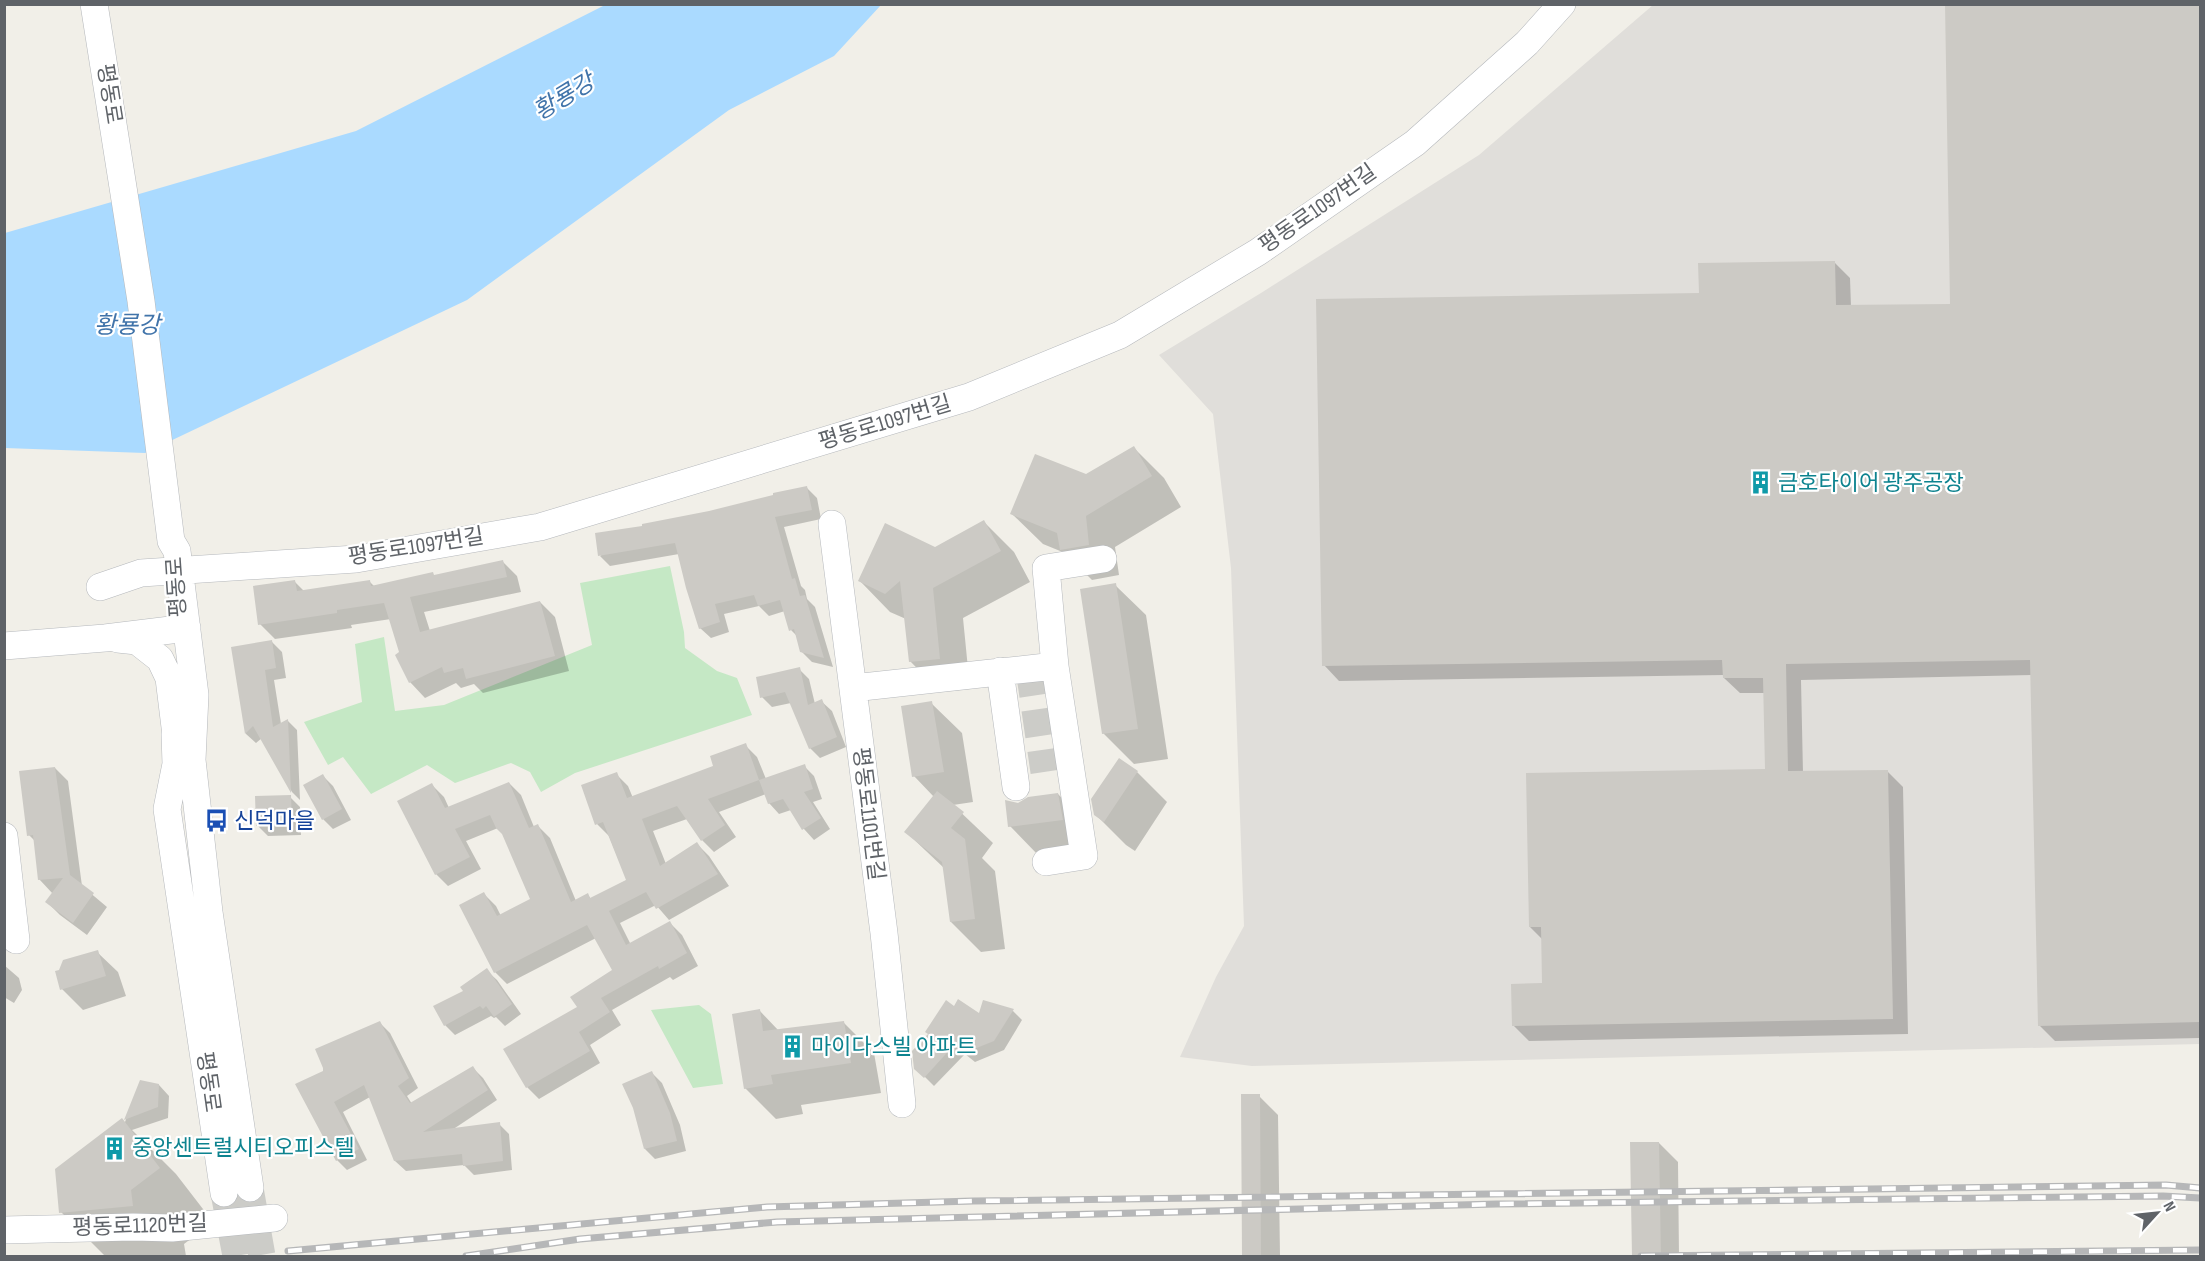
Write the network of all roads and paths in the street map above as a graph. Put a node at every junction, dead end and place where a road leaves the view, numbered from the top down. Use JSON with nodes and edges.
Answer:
{"nodes":[{"id":1,"x":94,"y":4,"type":"edge"},
{"id":2,"x":1562,"y":4,"type":"edge"},
{"id":3,"x":832,"y":524,"type":"dead end"},
{"id":4,"x":175,"y":557,"type":"junction"},
{"id":5,"x":1103,"y":559,"type":"dead end"},
{"id":6,"x":100,"y":587,"type":"dead end"},
{"id":7,"x":183,"y":628,"type":"junction"},
{"id":8,"x":105,"y":638,"type":"junction"},
{"id":9,"x":4,"y":646,"type":"edge"},
{"id":10,"x":1055,"y":666,"type":"junction"},
{"id":11,"x":1000,"y":671,"type":"junction"},
{"id":12,"x":853,"y":688,"type":"junction"},
{"id":13,"x":175,"y":728,"type":"junction"},
{"id":14,"x":1016,"y":787,"type":"dead end"},
{"id":15,"x":4,"y":836,"type":"edge"},
{"id":16,"x":1046,"y":862,"type":"dead end"},
{"id":17,"x":12,"y":926,"type":"edge"},
{"id":18,"x":902,"y":1104,"type":"dead end"},
{"id":19,"x":274,"y":1218,"type":"dead end"},
{"id":20,"x":4,"y":1230,"type":"edge"}],
"edges":[{"from":1,"to":4,"type":"street","name":"평동로"},
{"from":2,"to":4,"type":"street","name":"평동로1097번길"},
{"from":3,"to":12,"type":"street","name":"평동로1101번길"},
{"from":4,"to":6,"type":"street","name":"평동로1097번길"},
{"from":4,"to":7,"type":"street","name":"평동로"},
{"from":5,"to":10,"type":"street"},
{"from":7,"to":8,"type":"street"},
{"from":7,"to":13,"type":"street","name":"평동로"},
{"from":7,"to":13,"type":"street","name":"평동로"},
{"from":8,"to":9,"type":"street"},
{"from":8,"to":13,"type":"street"},
{"from":10,"to":11,"type":"street"},
{"from":10,"to":16,"type":"street"},
{"from":11,"to":12,"type":"street"},
{"from":11,"to":14,"type":"street"},
{"from":12,"to":18,"type":"street","name":"평동로1101번길"},
{"from":15,"to":17,"type":"street"},
{"from":19,"to":20,"type":"street","name":"평동로1120번길"}]}
